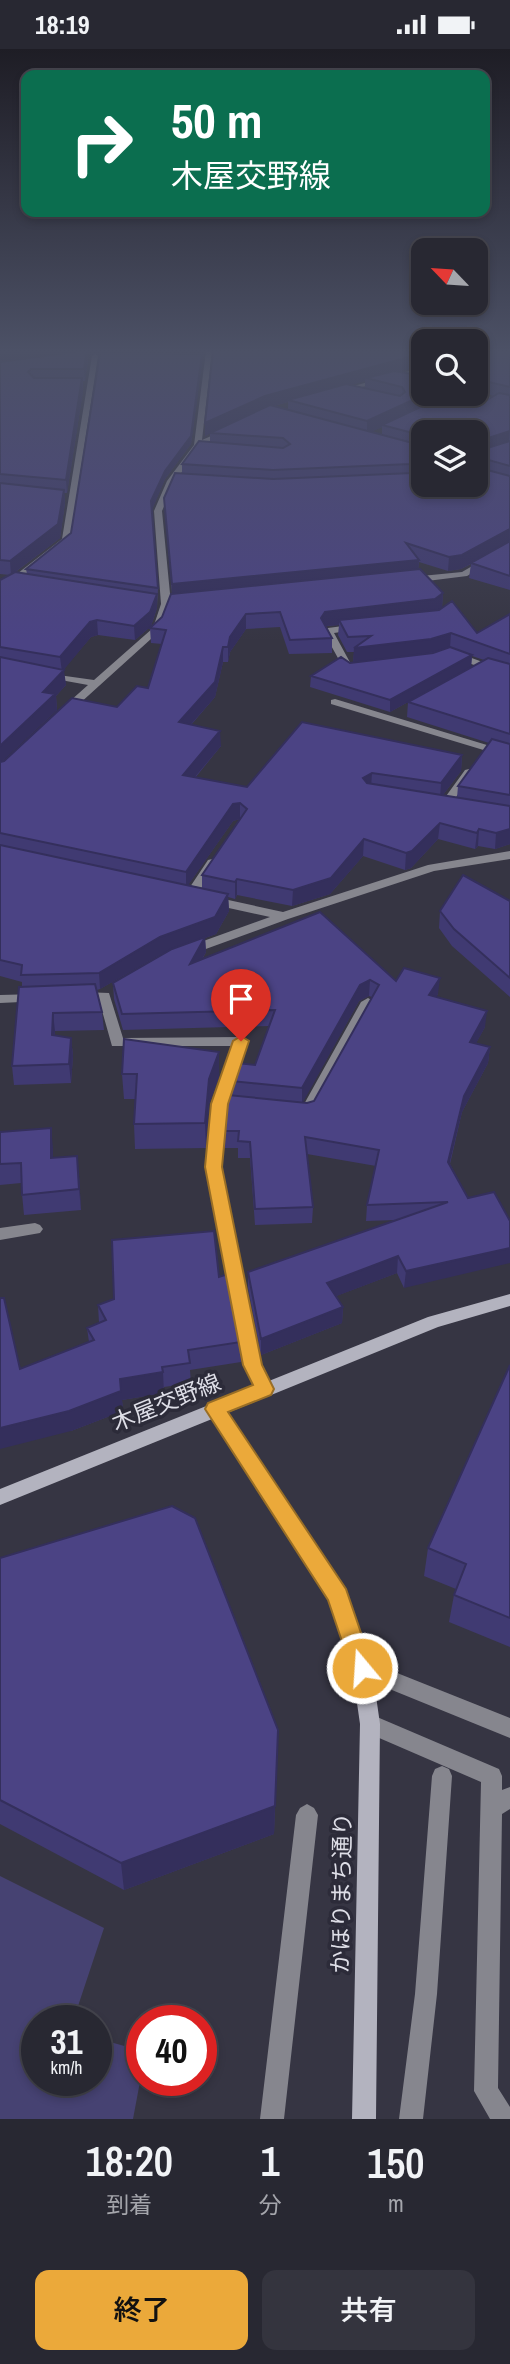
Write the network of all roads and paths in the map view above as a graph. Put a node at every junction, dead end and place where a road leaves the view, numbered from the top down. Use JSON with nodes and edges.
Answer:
{"nodes":[{"id":1,"x":197,"y":447,"type":"edge"},
{"id":2,"x":80,"y":448,"type":"edge"},
{"id":3,"x":199,"y":448,"type":"edge"},
{"id":4,"x":208,"y":450,"type":"edge"},
{"id":5,"x":171,"y":481,"type":"junction"},
{"id":6,"x":184,"y":482,"type":"edge"},
{"id":7,"x":60,"y":498,"type":"edge"},
{"id":8,"x":72,"y":499,"type":"junction"},
{"id":9,"x":510,"y":547,"type":"edge"},
{"id":10,"x":0,"y":579,"type":"edge"},
{"id":11,"x":423,"y":579,"type":"junction"},
{"id":12,"x":14,"y":582,"type":"junction"},
{"id":13,"x":396,"y":582,"type":"edge"},
{"id":14,"x":28,"y":583,"type":"edge"},
{"id":15,"x":432,"y":589,"type":"edge"},
{"id":16,"x":0,"y":592,"type":"edge"},
{"id":17,"x":152,"y":602,"type":"edge"},
{"id":18,"x":180,"y":602,"type":"edge"},
{"id":19,"x":166,"y":604,"type":"junction"},
{"id":20,"x":369,"y":626,"type":"edge"},
{"id":21,"x":441,"y":656,"type":"edge"},
{"id":22,"x":372,"y":666,"type":"edge"},
{"id":23,"x":485,"y":666,"type":"junction"},
{"id":24,"x":473,"y":673,"type":"edge"},
{"id":25,"x":41,"y":674,"type":"edge"},
{"id":26,"x":510,"y":675,"type":"edge"},
{"id":27,"x":95,"y":683,"type":"junction"},
{"id":28,"x":335,"y":702,"type":"dead end"},
{"id":29,"x":403,"y":712,"type":"dead end"},
{"id":30,"x":57,"y":719,"type":"edge"},
{"id":31,"x":391,"y":719,"type":"junction"},
{"id":32,"x":487,"y":748,"type":"junction"},
{"id":33,"x":510,"y":755,"type":"edge"},
{"id":34,"x":458,"y":808,"type":"edge"},
{"id":35,"x":218,"y":855,"type":"edge"},
{"id":36,"x":510,"y":855,"type":"edge"},
{"id":37,"x":176,"y":893,"type":"edge"},
{"id":38,"x":190,"y":895,"type":"junction"},
{"id":39,"x":284,"y":916,"type":"junction"},
{"id":40,"x":180,"y":954,"type":"edge"},
{"id":41,"x":0,"y":999,"type":"edge"},
{"id":42,"x":368,"y":1003,"type":"edge"},
{"id":43,"x":282,"y":1110,"type":"edge"},
{"id":44,"x":35,"y":1229,"type":"dead end"},
{"id":45,"x":0,"y":1234,"type":"edge"},
{"id":46,"x":510,"y":1300,"type":"edge"},
{"id":47,"x":264,"y":1389,"type":"junction"},
{"id":48,"x":215,"y":1409,"type":"junction"},
{"id":49,"x":0,"y":1497,"type":"edge"},
{"id":50,"x":362,"y":1668,"type":"junction"},
{"id":51,"x":370,"y":1724,"type":"junction"},
{"id":52,"x":510,"y":1728,"type":"edge"},
{"id":53,"x":442,"y":1776,"type":"dead end"},
{"id":54,"x":510,"y":1797,"type":"edge"},
{"id":55,"x":491,"y":1809,"type":"junction"},
{"id":56,"x":307,"y":1815,"type":"dead end"},
{"id":57,"x":271,"y":2119,"type":"edge"},
{"id":58,"x":364,"y":2119,"type":"edge"},
{"id":59,"x":411,"y":2119,"type":"edge"},
{"id":60,"x":504,"y":2119,"type":"edge"}],
"edges":[{"from":1,"to":5,"type":"street"},
{"from":2,"to":8,"type":"street"},
{"from":3,"to":4,"type":"street"},
{"from":5,"to":6,"type":"street"},
{"from":5,"to":19,"type":"street"},
{"from":7,"to":8,"type":"street"},
{"from":8,"to":12,"type":"street"},
{"from":9,"to":11,"type":"street"},
{"from":10,"to":12,"type":"street"},
{"from":11,"to":13,"type":"street"},
{"from":11,"to":15,"type":"street"},
{"from":12,"to":14,"type":"street"},
{"from":12,"to":16,"type":"street"},
{"from":17,"to":19,"type":"street"},
{"from":18,"to":19,"type":"street"},
{"from":19,"to":27,"type":"street"},
{"from":20,"to":22,"type":"street"},
{"from":21,"to":23,"type":"street"},
{"from":23,"to":24,"type":"street"},
{"from":23,"to":26,"type":"street"},
{"from":25,"to":27,"type":"street"},
{"from":27,"to":30,"type":"street"},
{"from":28,"to":31,"type":"street"},
{"from":29,"to":31,"type":"street"},
{"from":31,"to":32,"type":"street"},
{"from":32,"to":33,"type":"street"},
{"from":32,"to":34,"type":"street"},
{"from":35,"to":38,"type":"street"},
{"from":36,"to":39,"type":"street"},
{"from":37,"to":38,"type":"street"},
{"from":38,"to":39,"type":"street"},
{"from":39,"to":40,"type":"street"},
{"from":41,"to":47,"type":"street"},
{"from":42,"to":43,"type":"street"},
{"from":44,"to":45,"type":"street"},
{"from":46,"to":47,"type":"street","name":"木屋交野線"},
{"from":47,"to":48,"type":"street","name":"木屋交野線"},
{"from":48,"to":49,"type":"street","name":"木屋交野線"},
{"from":48,"to":50,"type":"street","name":"かほりまち通り"},
{"from":50,"to":51,"type":"street","name":"かほりまち通り"},
{"from":50,"to":52,"type":"street"},
{"from":51,"to":55,"type":"street"},
{"from":51,"to":58,"type":"street","name":"かほりまち通り"},
{"from":53,"to":59,"type":"street"},
{"from":54,"to":55,"type":"street"},
{"from":55,"to":60,"type":"street"},
{"from":56,"to":57,"type":"street"}]}
